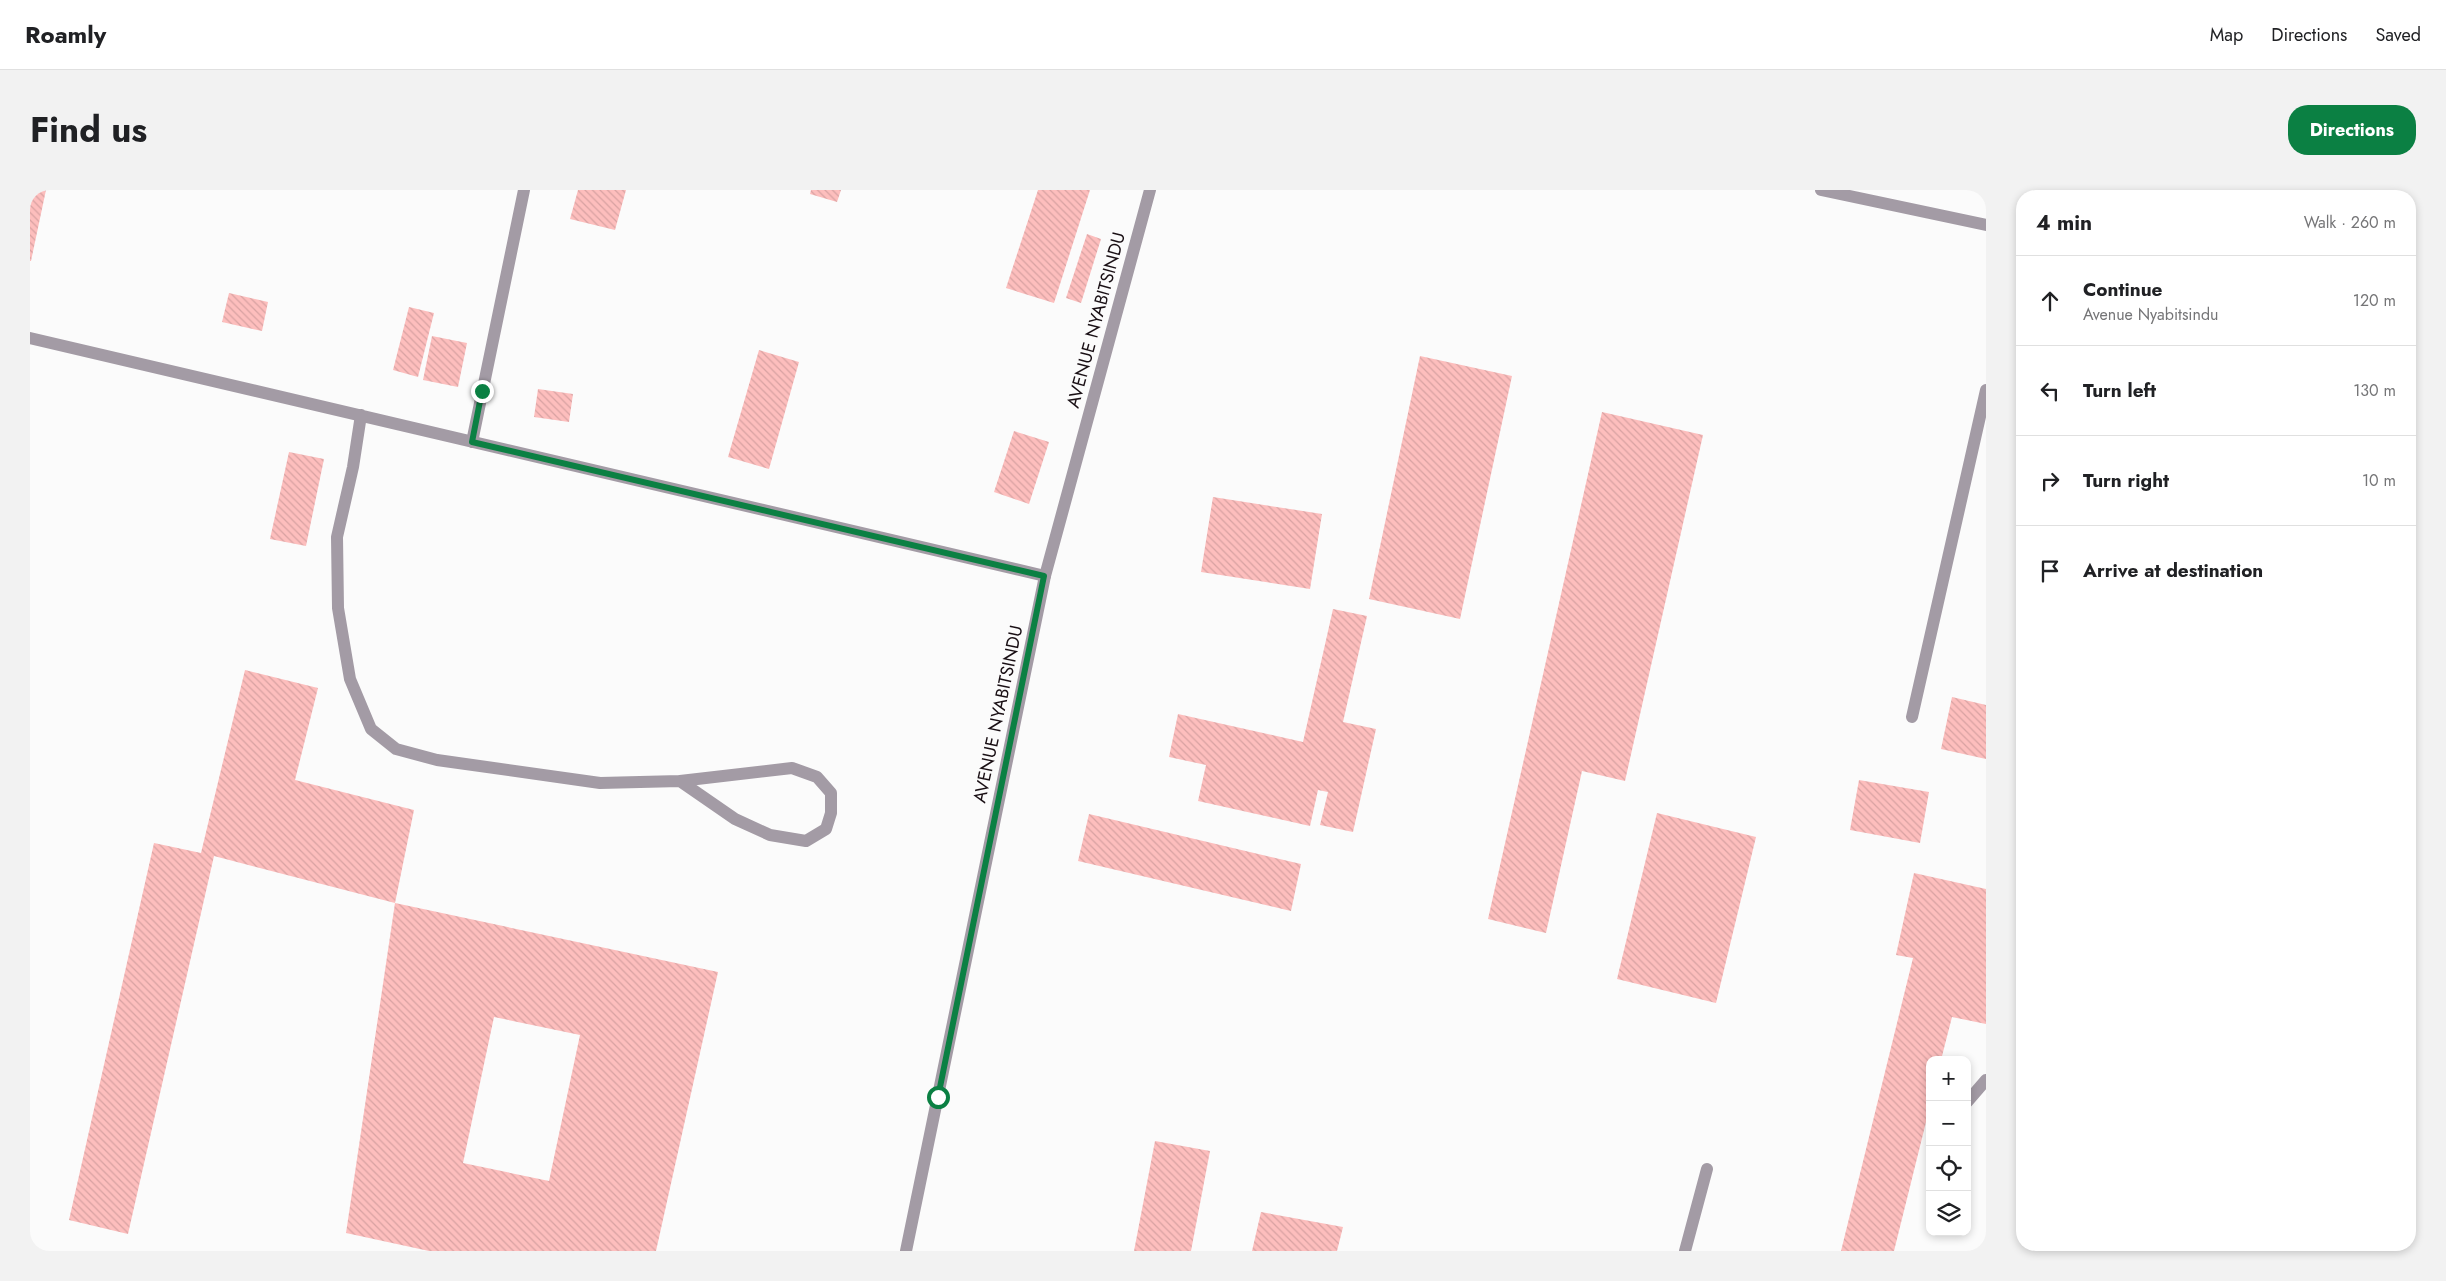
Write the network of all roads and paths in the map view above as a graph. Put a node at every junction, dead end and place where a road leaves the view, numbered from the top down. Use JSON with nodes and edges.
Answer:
{"nodes":[{"id":1,"x":524,"y":190,"type":"edge"},
{"id":2,"x":1150,"y":190,"type":"edge"},
{"id":3,"x":1821,"y":190,"type":"edge"},
{"id":4,"x":1986,"y":225,"type":"edge"},
{"id":5,"x":30,"y":338,"type":"edge"},
{"id":6,"x":1986,"y":390,"type":"edge"},
{"id":7,"x":362,"y":416,"type":"junction"},
{"id":8,"x":472,"y":442,"type":"junction"},
{"id":9,"x":1044,"y":576,"type":"junction"},
{"id":10,"x":1912,"y":717,"type":"dead end"},
{"id":11,"x":680,"y":781,"type":"junction"},
{"id":12,"x":1986,"y":1080,"type":"edge"},
{"id":13,"x":1968,"y":1101,"type":"edge"},
{"id":14,"x":1707,"y":1169,"type":"dead end"},
{"id":15,"x":906,"y":1251,"type":"edge"},
{"id":16,"x":1685,"y":1251,"type":"edge"}],
"edges":[{"from":1,"to":8,"type":"street"},
{"from":2,"to":9,"type":"street","name":"AVENUE NYABITSINDU"},
{"from":3,"to":4,"type":"street"},
{"from":5,"to":7,"type":"street"},
{"from":6,"to":10,"type":"street"},
{"from":7,"to":8,"type":"street"},
{"from":7,"to":11,"type":"street"},
{"from":8,"to":9,"type":"street"},
{"from":9,"to":15,"type":"street","name":"AVENUE NYABITSINDU"},
{"from":11,"to":11,"type":"street"},
{"from":12,"to":13,"type":"street"},
{"from":14,"to":16,"type":"street"}]}
